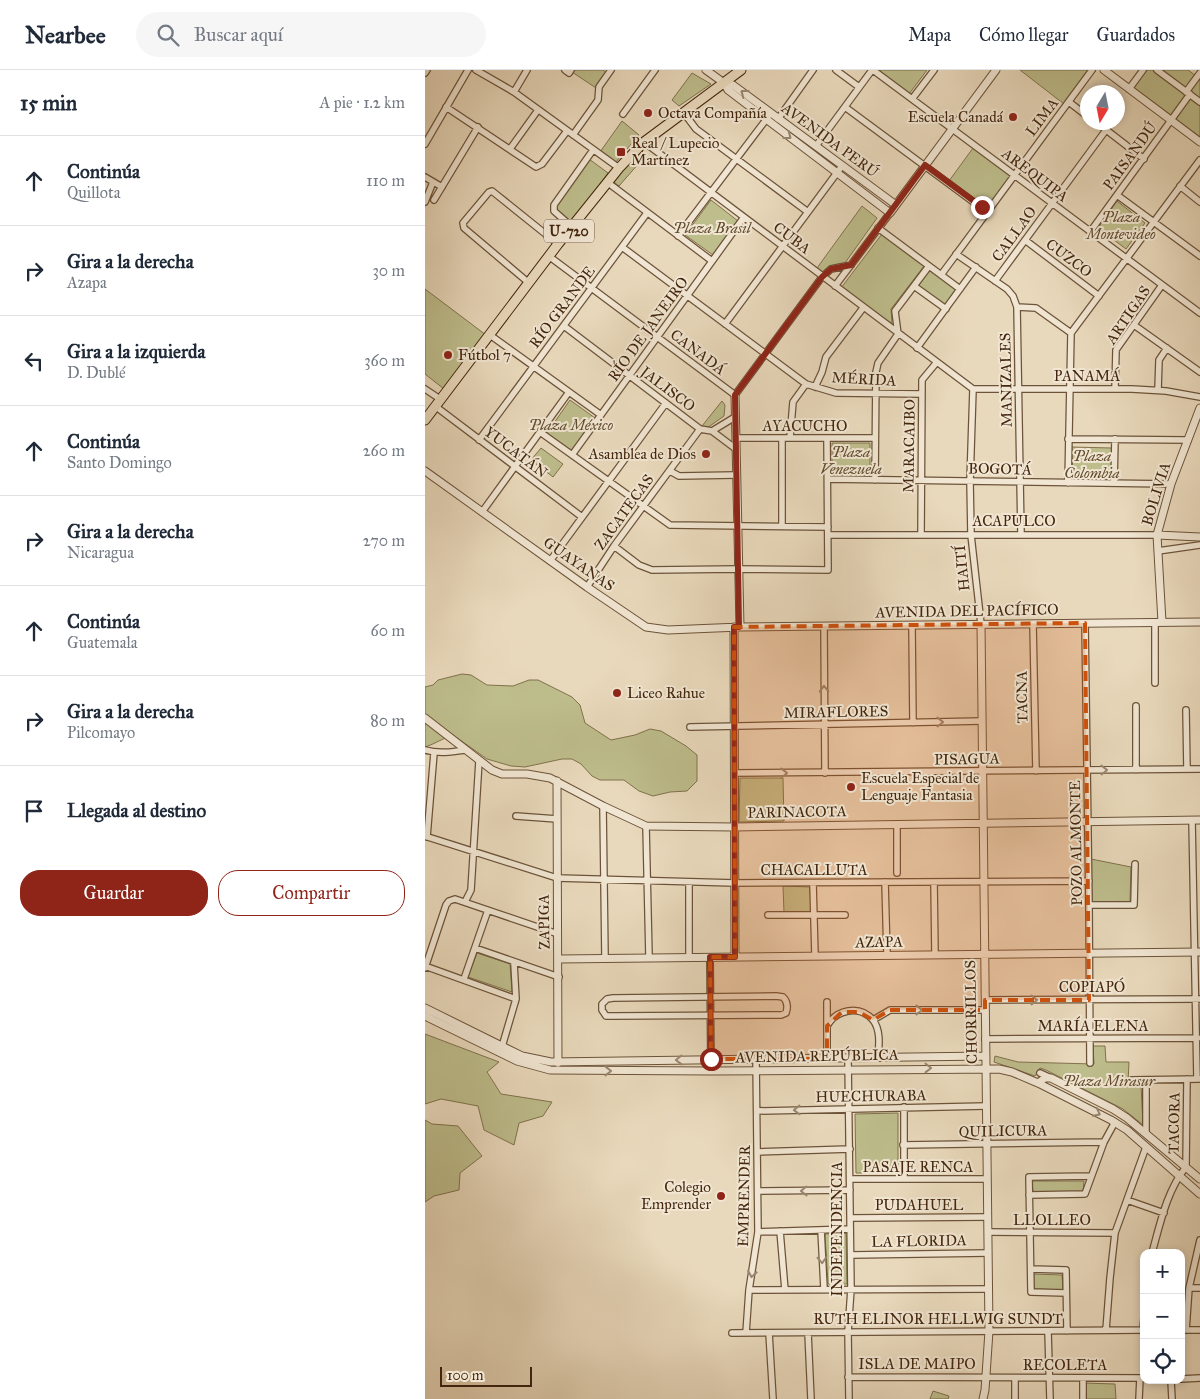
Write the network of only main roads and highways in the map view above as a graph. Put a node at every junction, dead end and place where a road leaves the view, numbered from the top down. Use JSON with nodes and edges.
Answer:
{"nodes":[{"id":1,"x":741,"y":70,"type":"edge"},
{"id":2,"x":425,"y":420,"type":"edge"}],
"edges":[{"from":1,"to":2,"type":"main road","number":"U-720"}]}
